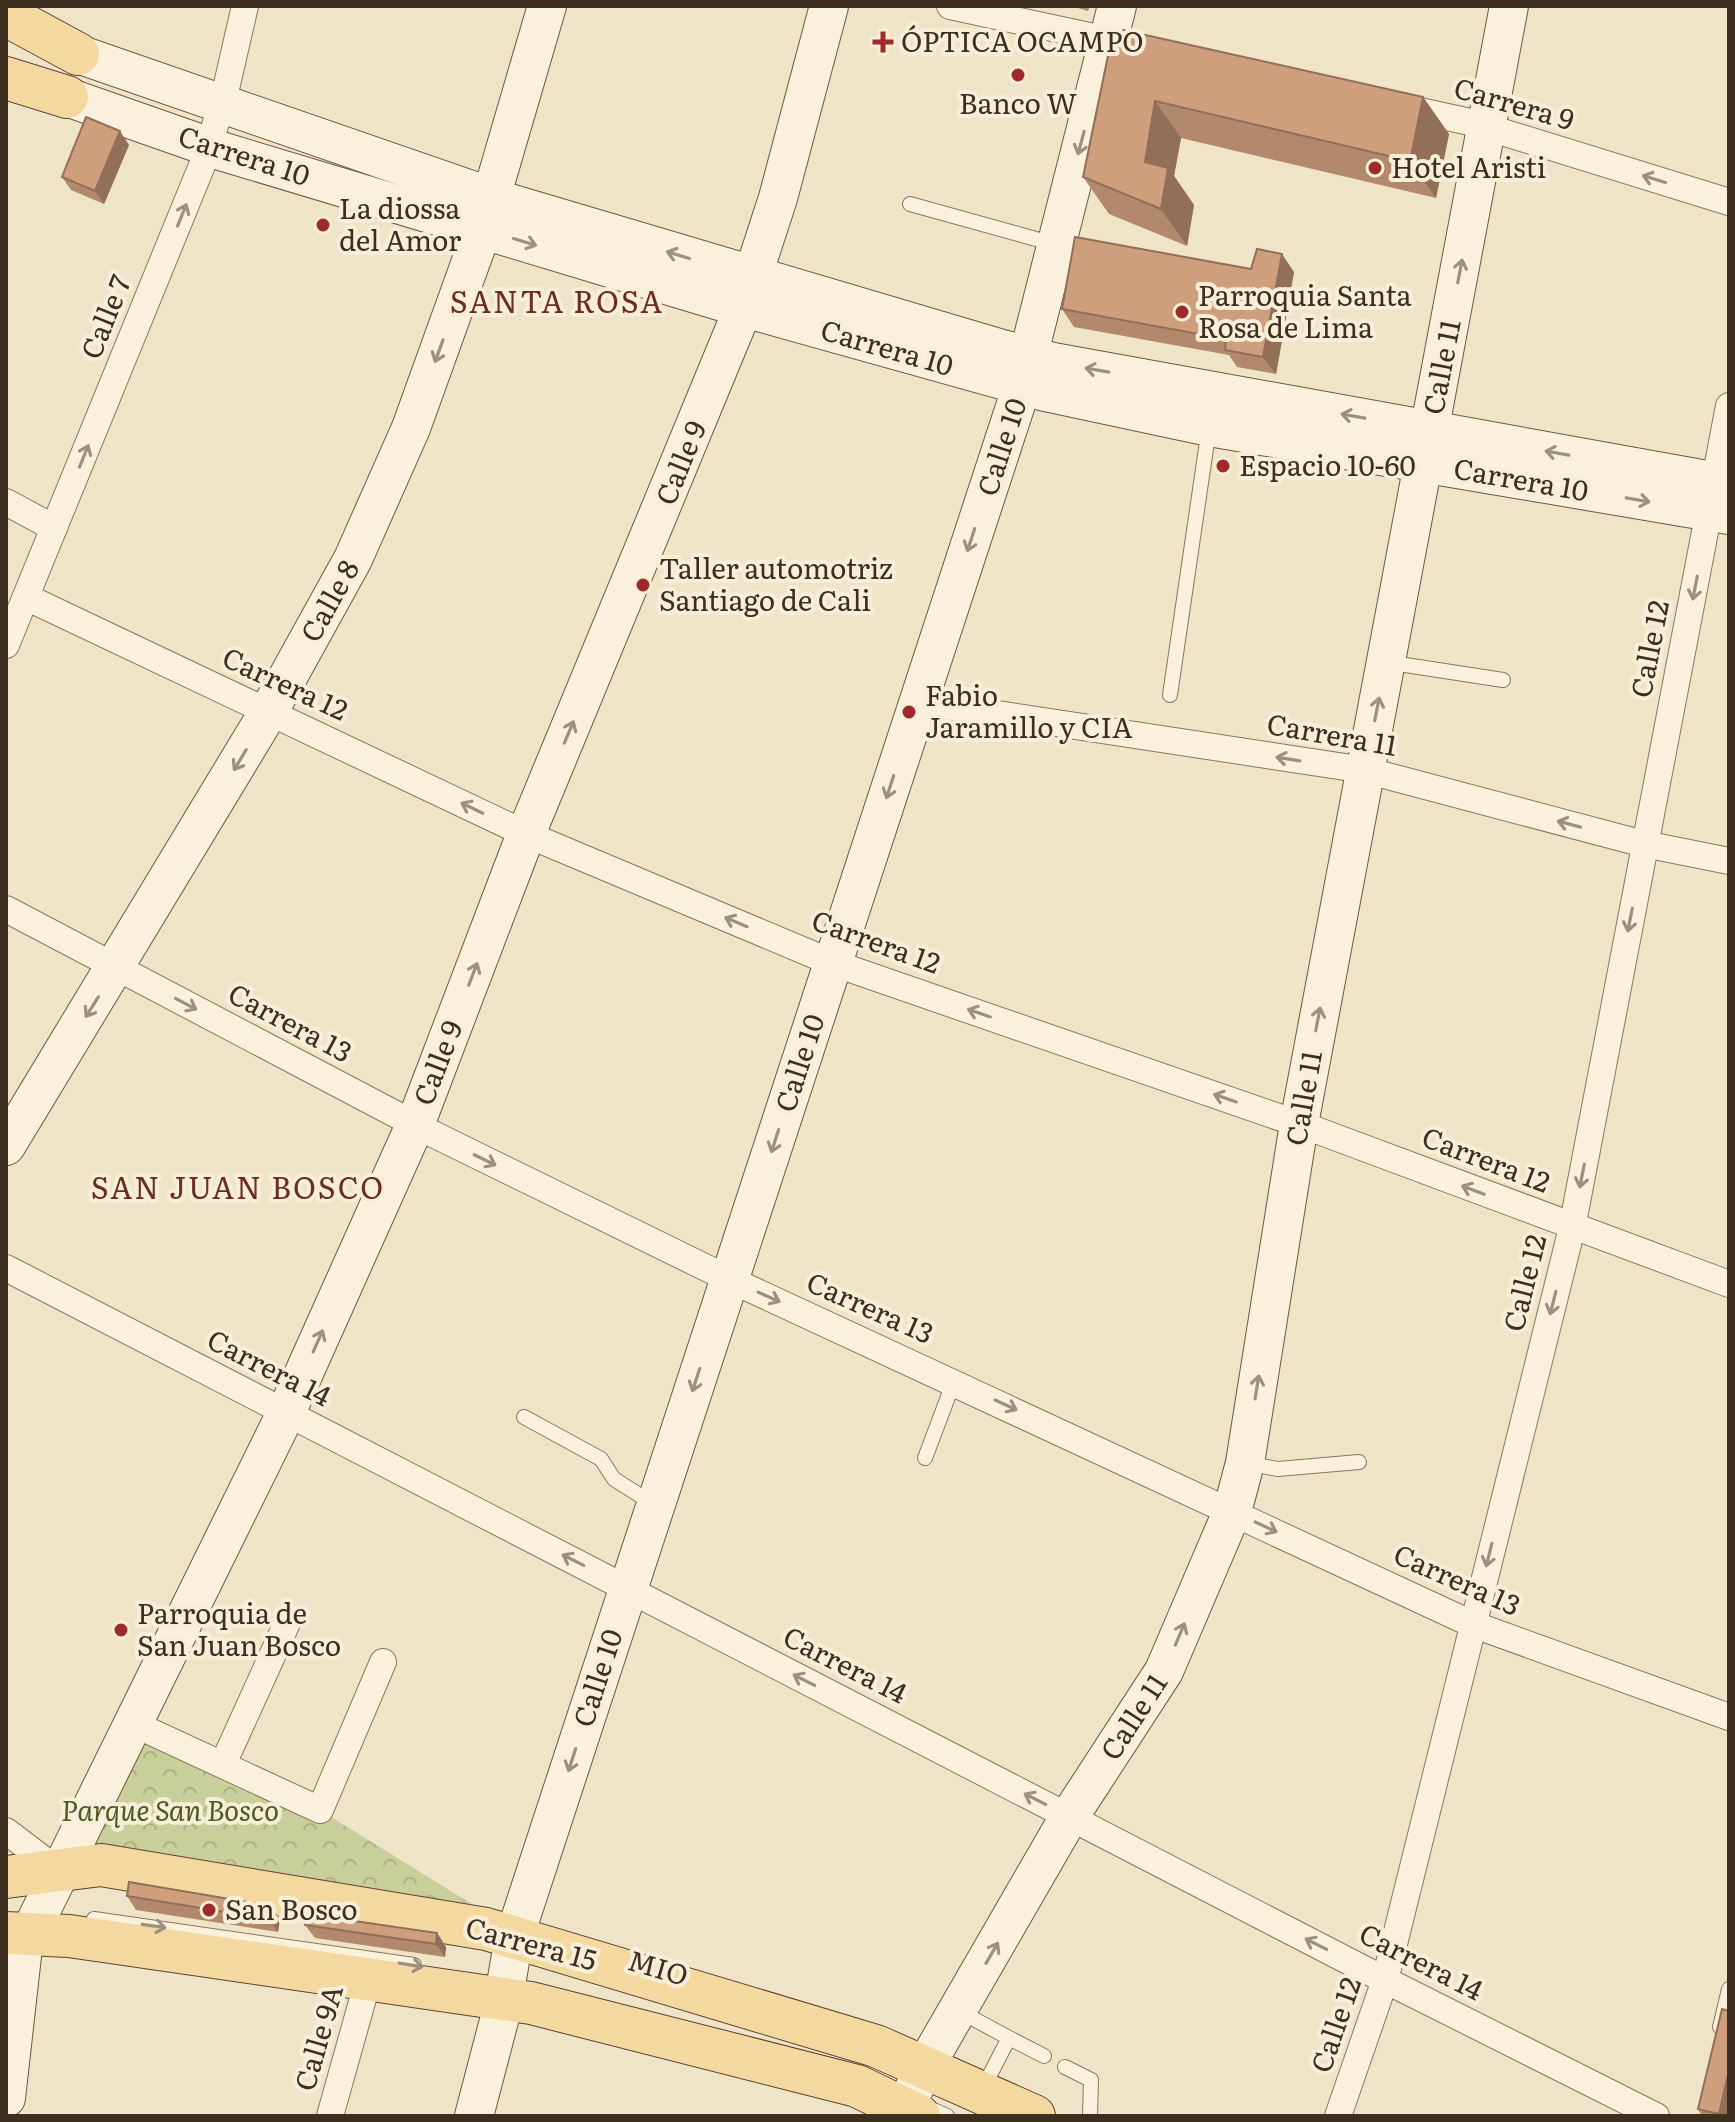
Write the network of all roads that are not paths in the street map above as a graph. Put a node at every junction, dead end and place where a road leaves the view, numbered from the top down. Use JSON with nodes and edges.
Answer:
{"nodes":[{"id":1,"x":245,"y":6,"type":"edge"},
{"id":2,"x":547,"y":6,"type":"edge"},
{"id":3,"x":829,"y":6,"type":"edge"},
{"id":4,"x":950,"y":6,"type":"edge"},
{"id":5,"x":1509,"y":6,"type":"edge"},
{"id":6,"x":6,"y":15,"type":"edge"},
{"id":7,"x":1123,"y":31,"type":"edge"},
{"id":8,"x":67,"y":52,"type":"joint"},
{"id":9,"x":6,"y":91,"type":"edge"},
{"id":10,"x":59,"y":95,"type":"joint"},
{"id":11,"x":1377,"y":101,"type":"edge"},
{"id":12,"x":222,"y":105,"type":"junction"},
{"id":13,"x":1487,"y":127,"type":"junction"},
{"id":14,"x":209,"y":146,"type":"junction"},
{"id":15,"x":1729,"y":202,"type":"edge"},
{"id":16,"x":910,"y":204,"type":"dead end"},
{"id":17,"x":487,"y":214,"type":"junction"},
{"id":18,"x":1054,"y":244,"type":"junction"},
{"id":19,"x":748,"y":292,"type":"junction"},
{"id":20,"x":1025,"y":371,"type":"junction"},
{"id":21,"x":1729,"y":406,"type":"edge"},
{"id":22,"x":1209,"y":427,"type":"junction"},
{"id":23,"x":1426,"y":447,"type":"junction"},
{"id":24,"x":1721,"y":498,"type":"edge"},
{"id":25,"x":6,"y":502,"type":"edge"},
{"id":26,"x":54,"y":528,"type":"junction"},
{"id":27,"x":26,"y":597,"type":"junction"},
{"id":28,"x":6,"y":645,"type":"edge"},
{"id":29,"x":1386,"y":662,"type":"junction"},
{"id":30,"x":1503,"y":680,"type":"dead end"},
{"id":31,"x":1170,"y":695,"type":"dead end"},
{"id":32,"x":918,"y":702,"type":"junction"},
{"id":33,"x":269,"y":711,"type":"junction"},
{"id":34,"x":1365,"y":770,"type":"junction"},
{"id":35,"x":526,"y":834,"type":"junction"},
{"id":36,"x":1644,"y":844,"type":"junction"},
{"id":37,"x":1729,"y":861,"type":"edge"},
{"id":38,"x":6,"y":909,"type":"edge"},
{"id":39,"x":833,"y":963,"type":"junction"},
{"id":40,"x":117,"y":967,"type":"junction"},
{"id":41,"x":1299,"y":1124,"type":"junction"},
{"id":42,"x":415,"y":1125,"type":"junction"},
{"id":43,"x":6,"y":1146,"type":"edge"},
{"id":44,"x":1572,"y":1228,"type":"junction"},
{"id":45,"x":6,"y":1268,"type":"edge"},
{"id":46,"x":729,"y":1279,"type":"junction"},
{"id":47,"x":1729,"y":1284,"type":"edge"},
{"id":48,"x":954,"y":1381,"type":"junction"},
{"id":49,"x":286,"y":1413,"type":"junction"},
{"id":50,"x":524,"y":1417,"type":"dead end"},
{"id":51,"x":925,"y":1458,"type":"dead end"},
{"id":52,"x":1359,"y":1462,"type":"dead end"},
{"id":53,"x":1245,"y":1463,"type":"junction"},
{"id":54,"x":655,"y":1505,"type":"junction"},
{"id":55,"x":1232,"y":1512,"type":"junction"},
{"id":56,"x":627,"y":1589,"type":"junction"},
{"id":57,"x":287,"y":1623,"type":"dead end"},
{"id":58,"x":1472,"y":1624,"type":"junction"},
{"id":59,"x":383,"y":1662,"type":"dead end"},
{"id":60,"x":1729,"y":1717,"type":"edge"},
{"id":61,"x":134,"y":1724,"type":"junction"},
{"id":62,"x":223,"y":1764,"type":"junction"},
{"id":63,"x":1069,"y":1817,"type":"junction"},
{"id":64,"x":6,"y":1831,"type":"edge"},
{"id":65,"x":6,"y":1888,"type":"edge"},
{"id":66,"x":33,"y":1906,"type":"edge"},
{"id":67,"x":77,"y":1918,"type":"dead end"},
{"id":68,"x":425,"y":1967,"type":"dead end"},
{"id":69,"x":508,"y":1972,"type":"junction"},
{"id":70,"x":369,"y":1977,"type":"junction"},
{"id":71,"x":1385,"y":1980,"type":"junction"},
{"id":72,"x":1729,"y":1989,"type":"edge"},
{"id":73,"x":608,"y":2006,"type":"dead end"},
{"id":74,"x":959,"y":2011,"type":"junction"},
{"id":75,"x":1009,"y":2038,"type":"junction"},
{"id":76,"x":1715,"y":2045,"type":"edge"},
{"id":77,"x":1044,"y":2056,"type":"dead end"},
{"id":78,"x":1065,"y":2067,"type":"dead end"},
{"id":79,"x":6,"y":2098,"type":"edge"},
{"id":80,"x":903,"y":2100,"type":"edge"},
{"id":81,"x":976,"y":2108,"type":"edge"},
{"id":82,"x":330,"y":2116,"type":"edge"},
{"id":83,"x":474,"y":2116,"type":"edge"},
{"id":84,"x":1034,"y":2116,"type":"edge"},
{"id":85,"x":1090,"y":2116,"type":"edge"},
{"id":86,"x":1338,"y":2116,"type":"edge"},
{"id":87,"x":1656,"y":2116,"type":"edge"}],
"edges":[{"from":1,"to":12,"type":"street","name":"Calle 7"},
{"from":2,"to":17,"type":"main road","name":"Calle 8"},
{"from":3,"to":19,"type":"main road","name":"Calle 9"},
{"from":4,"to":7,"type":"street"},
{"from":5,"to":13,"type":"main road","name":"Calle 11"},
{"from":6,"to":8,"type":"main road"},
{"from":7,"to":18,"type":"main road","name":"Calle 10","one_way":true},
{"from":8,"to":12,"type":"main road","name":"Carrera 10"},
{"from":9,"to":10,"type":"main road"},
{"from":10,"to":14,"type":"main road","name":"Carrera 10"},
{"from":11,"to":13,"type":"street","name":"Carrera 9"},
{"from":12,"to":14,"type":"street","name":"Calle 7"},
{"from":12,"to":17,"type":"main road","name":"Carrera 10"},
{"from":15,"to":13,"type":"street","name":"Carrera 9","one_way":true},
{"from":23,"to":13,"type":"main road","name":"Calle 11","one_way":true},
{"from":14,"to":17,"type":"main road","name":"Carrera 10"},
{"from":26,"to":14,"type":"street","name":"Calle 7","one_way":true},
{"from":16,"to":18,"type":"lane"},
{"from":17,"to":19,"type":"main road","name":"Carrera 10"},
{"from":17,"to":33,"type":"main road","name":"Calle 8","one_way":true},
{"from":18,"to":20,"type":"main road","name":"Calle 10"},
{"from":19,"to":20,"type":"main road","name":"Carrera 10"},
{"from":35,"to":19,"type":"main road","name":"Calle 9","one_way":true},
{"from":20,"to":22,"type":"main road","name":"Carrera 10"},
{"from":23,"to":20,"type":"main road","name":"Carrera 10","one_way":true},
{"from":20,"to":32,"type":"main road","name":"Calle 10","one_way":true},
{"from":21,"to":24,"type":"street","name":"Calle 12"},
{"from":22,"to":23,"type":"main road","name":"Carrera 10"},
{"from":22,"to":31,"type":"lane"},
{"from":23,"to":24,"type":"main road","name":"Carrera 10"},
{"from":23,"to":29,"type":"main road","name":"Calle 11"},
{"from":24,"to":36,"type":"street","name":"Calle 12","one_way":true},
{"from":25,"to":26,"type":"street"},
{"from":26,"to":27,"type":"street","name":"Calle 7"},
{"from":27,"to":28,"type":"street","name":"Calle 7"},
{"from":27,"to":33,"type":"street","name":"Carrera 12"},
{"from":29,"to":30,"type":"lane"},
{"from":34,"to":29,"type":"main road","name":"Calle 11","one_way":true},
{"from":34,"to":32,"type":"street","name":"Carrera 11","one_way":true},
{"from":32,"to":39,"type":"main road","name":"Calle 10","one_way":true},
{"from":35,"to":33,"type":"street","name":"Carrera 12","one_way":true},
{"from":33,"to":40,"type":"main road","name":"Calle 8","one_way":true},
{"from":36,"to":34,"type":"street","name":"Carrera 11","one_way":true},
{"from":41,"to":34,"type":"main road","name":"Calle 11","one_way":true},
{"from":39,"to":35,"type":"street","name":"Carrera 12","one_way":true},
{"from":42,"to":35,"type":"main road","name":"Calle 9","one_way":true},
{"from":36,"to":37,"type":"street","name":"Carrera 11"},
{"from":36,"to":44,"type":"street","name":"Calle 12","one_way":true},
{"from":38,"to":40,"type":"street","name":"Carrera 13"},
{"from":41,"to":39,"type":"street","name":"Carrera 12","one_way":true},
{"from":39,"to":46,"type":"main road","name":"Calle 10","one_way":true},
{"from":40,"to":42,"type":"street","name":"Carrera 13","one_way":true},
{"from":40,"to":43,"type":"main road","name":"Calle 8","one_way":true},
{"from":44,"to":41,"type":"street","name":"Carrera 12","one_way":true},
{"from":53,"to":41,"type":"main road","name":"Calle 11","one_way":true},
{"from":42,"to":46,"type":"street","name":"Carrera 13","one_way":true},
{"from":49,"to":42,"type":"main road","name":"Calle 9","one_way":true},
{"from":44,"to":47,"type":"street","name":"Carrera 12"},
{"from":44,"to":58,"type":"street","name":"Calle 12","one_way":true},
{"from":45,"to":49,"type":"street","name":"Carrera 14"},
{"from":46,"to":48,"type":"street","name":"Carrera 13","one_way":true},
{"from":46,"to":54,"type":"main road","name":"Calle 10","one_way":true},
{"from":48,"to":51,"type":"lane"},
{"from":48,"to":55,"type":"street","name":"Carrera 13","one_way":true},
{"from":56,"to":49,"type":"street","name":"Carrera 14","one_way":true},
{"from":49,"to":61,"type":"main road","name":"Calle 9"},
{"from":50,"to":54,"type":"lane"},
{"from":52,"to":53,"type":"lane"},
{"from":53,"to":55,"type":"main road","name":"Calle 11"},
{"from":54,"to":56,"type":"main road","name":"Calle 10"},
{"from":55,"to":58,"type":"street","name":"Carrera 13","one_way":true},
{"from":63,"to":55,"type":"main road","name":"Calle 11","one_way":true},
{"from":63,"to":56,"type":"street","name":"Carrera 14","one_way":true},
{"from":56,"to":69,"type":"main road","name":"Calle 10","one_way":true},
{"from":57,"to":62,"type":"street"},
{"from":58,"to":60,"type":"street","name":"Carrera 13"},
{"from":58,"to":71,"type":"street","name":"Calle 12"},
{"from":59,"to":62,"type":"street"},
{"from":61,"to":62,"type":"street"},
{"from":61,"to":66,"type":"main road","name":"Calle 9"},
{"from":71,"to":63,"type":"street","name":"Carrera 14","one_way":true},
{"from":74,"to":63,"type":"main road","name":"Calle 11","one_way":true},
{"from":64,"to":66,"type":"street"},
{"from":65,"to":66,"type":"lane"},
{"from":66,"to":69,"type":"main road","name":"Carrera 15"},
{"from":66,"to":70,"type":"main road","name":"Carrera 15"},
{"from":66,"to":79,"type":"main road","name":"Calle 9"},
{"from":67,"to":68,"type":"lane","one_way":true},
{"from":69,"to":70,"type":"main road","name":"Carrera 15"},
{"from":69,"to":80,"type":"main road","name":"Carrera 15"},
{"from":69,"to":80,"type":"main road","name":"Carrera 15"},
{"from":69,"to":83,"type":"main road","name":"Calle 10"},
{"from":70,"to":82,"type":"street","name":"Calle 9A"},
{"from":71,"to":86,"type":"street","name":"Calle 12"},
{"from":71,"to":87,"type":"street","name":"Carrera 14"},
{"from":72,"to":76,"type":"lane"},
{"from":73,"to":80,"type":"lane","name":"MIO"},
{"from":74,"to":75,"type":"lane"},
{"from":74,"to":80,"type":"main road","name":"Calle 11"},
{"from":75,"to":77,"type":"lane"},
{"from":75,"to":81,"type":"lane"},
{"from":78,"to":85,"type":"lane"},
{"from":80,"to":81,"type":"main road","name":"Carrera 15"},
{"from":81,"to":84,"type":"main road","name":"Carrera 15"}]}
